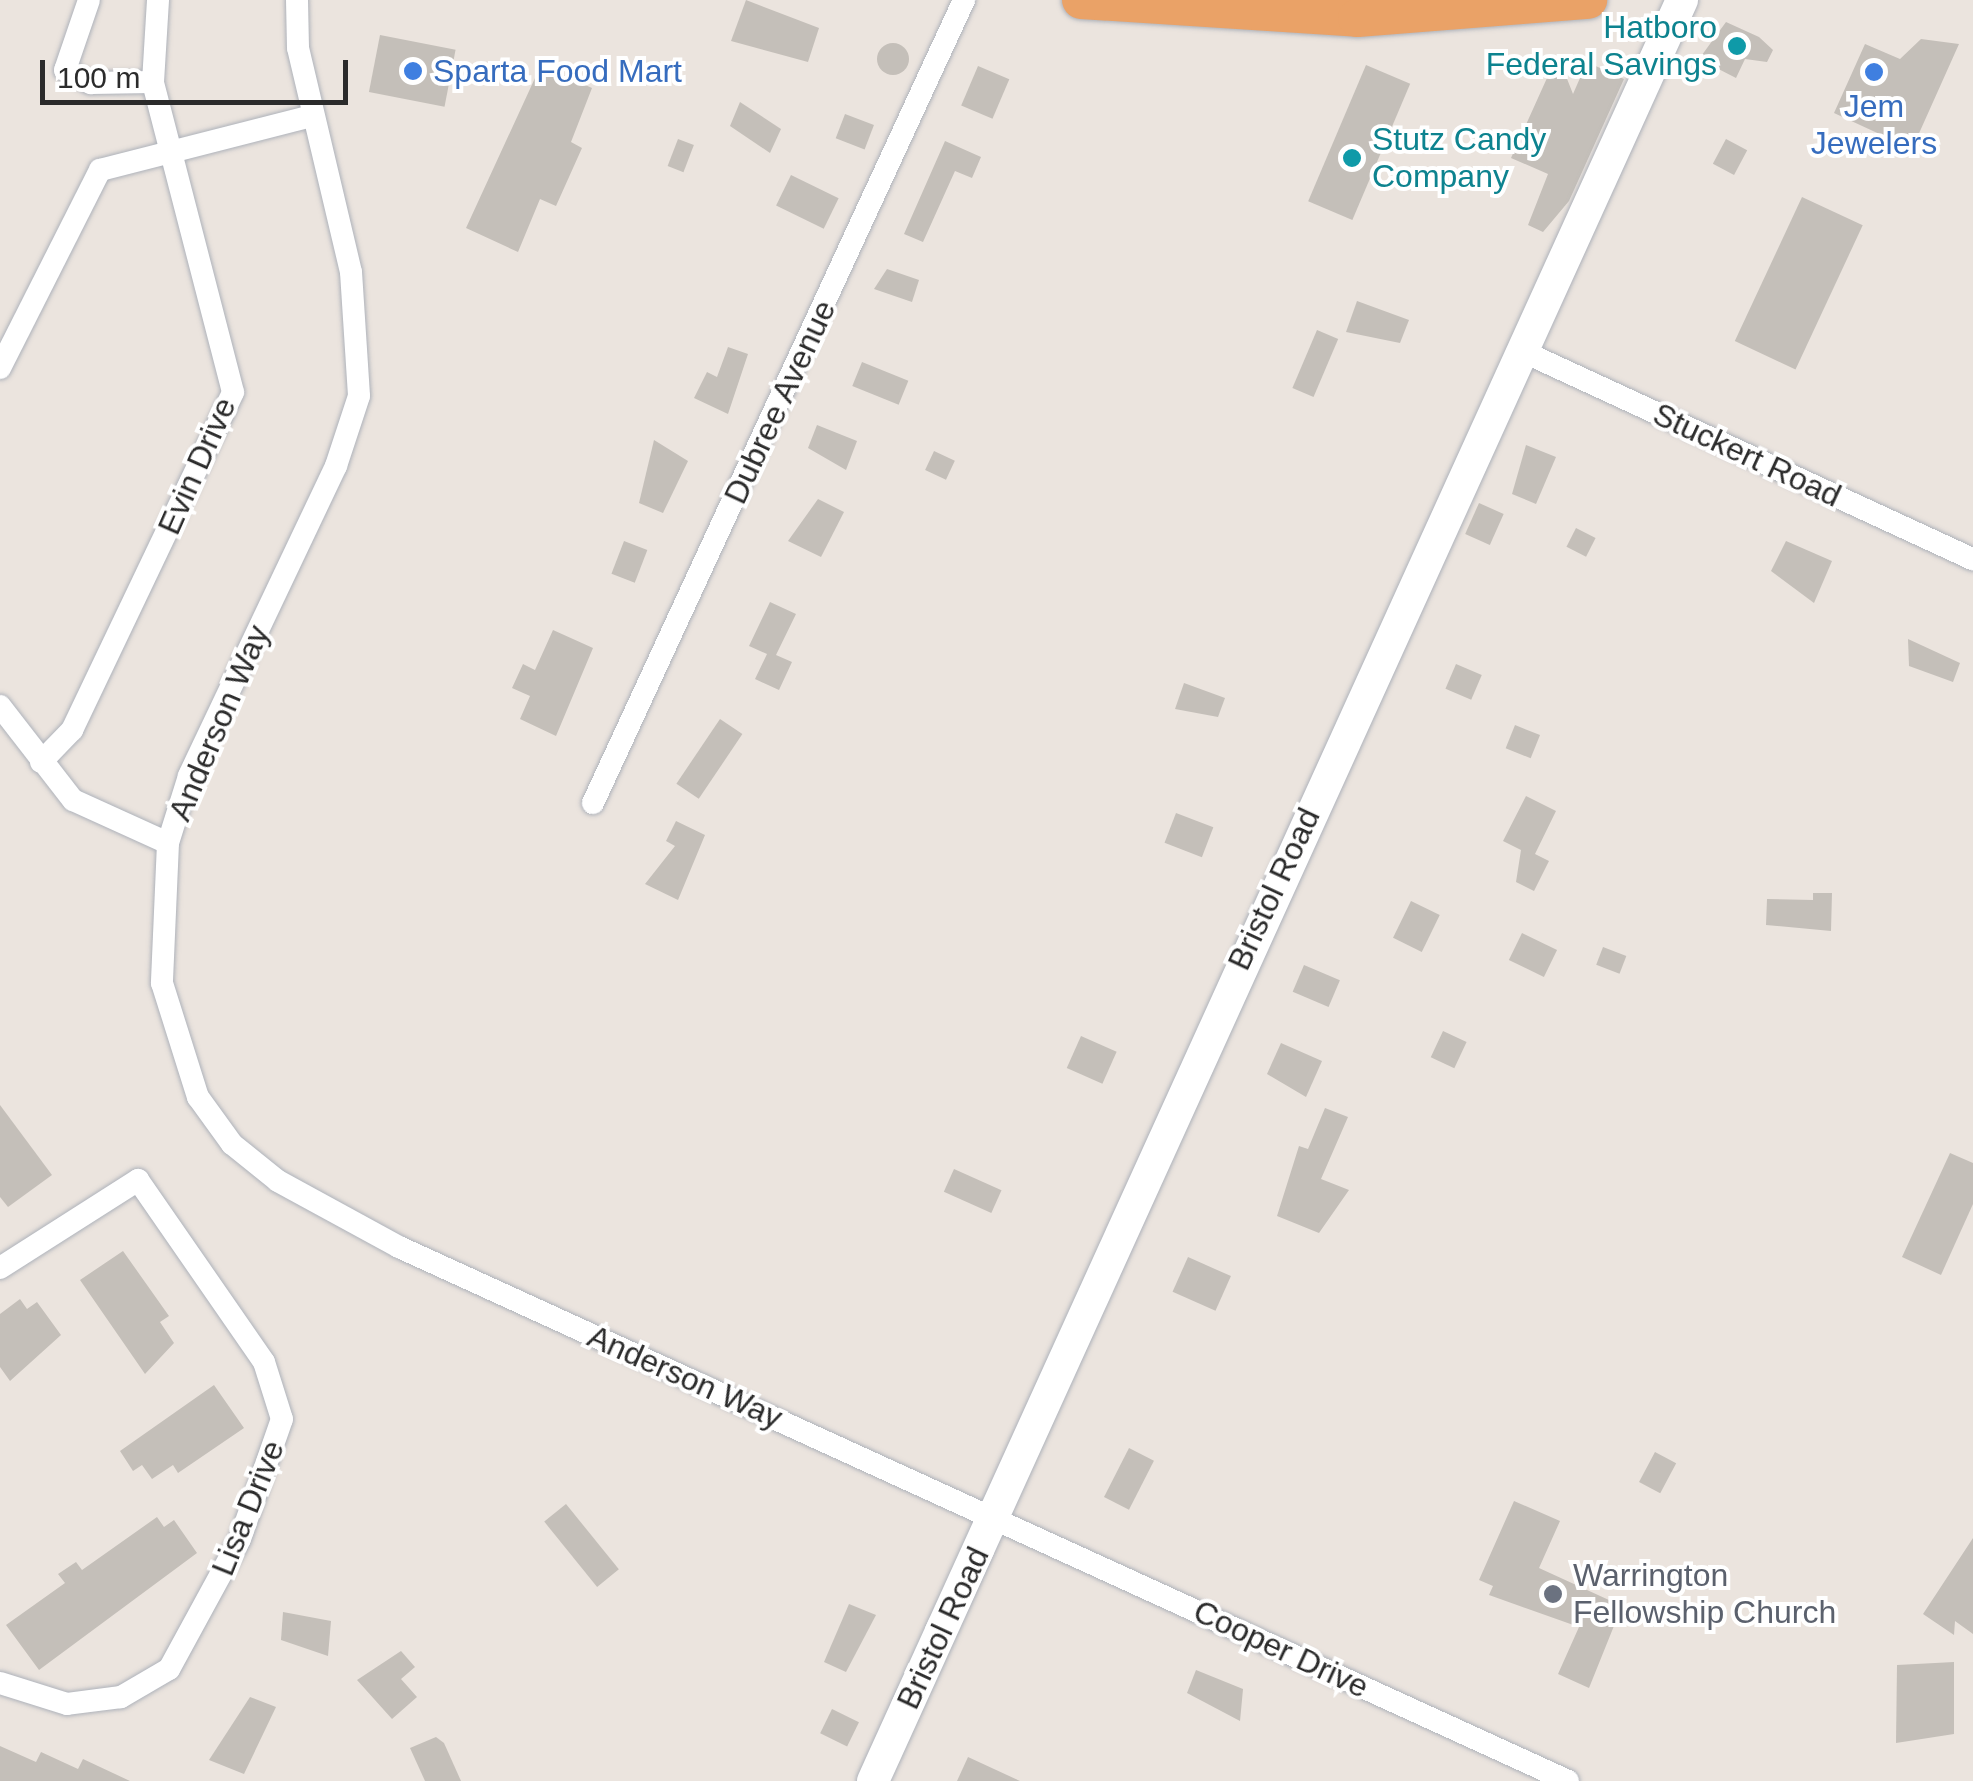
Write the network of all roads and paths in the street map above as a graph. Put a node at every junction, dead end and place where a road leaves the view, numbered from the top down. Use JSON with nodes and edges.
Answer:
{"nodes":[{"id":1,"x":88,"y":0,"type":"edge"},
{"id":2,"x":158,"y":0,"type":"edge"},
{"id":3,"x":296,"y":0,"type":"edge"},
{"id":4,"x":964,"y":0,"type":"edge"},
{"id":5,"x":1081,"y":0,"type":"edge"},
{"id":6,"x":1588,"y":0,"type":"edge"},
{"id":7,"x":1682,"y":0,"type":"edge"},
{"id":8,"x":154,"y":82,"type":"junction"},
{"id":9,"x":312,"y":116,"type":"junction"},
{"id":10,"x":172,"y":146,"type":"junction"},
{"id":11,"x":1522,"y":351,"type":"junction"},
{"id":12,"x":0,"y":368,"type":"edge"},
{"id":13,"x":1973,"y":559,"type":"edge"},
{"id":14,"x":0,"y":706,"type":"edge"},
{"id":15,"x":41,"y":762,"type":"junction"},
{"id":16,"x":594,"y":803,"type":"dead end"},
{"id":17,"x":168,"y":843,"type":"junction"},
{"id":18,"x":0,"y":1268,"type":"edge"},
{"id":19,"x":994,"y":1517,"type":"junction"},
{"id":20,"x":0,"y":1683,"type":"edge"},
{"id":21,"x":873,"y":1781,"type":"edge"},
{"id":22,"x":1568,"y":1781,"type":"edge"}],
"edges":[{"from":1,"to":8,"type":"street"},
{"from":2,"to":8,"type":"street","name":"Evin Drive"},
{"from":3,"to":9,"type":"street","name":"Anderson Way"},
{"from":4,"to":16,"type":"street","name":"Dubree Avenue"},
{"from":5,"to":6,"type":"highway"},
{"from":7,"to":11,"type":"main road","name":"Bristol Road"},
{"from":8,"to":10,"type":"street","name":"Evin Drive"},
{"from":9,"to":10,"type":"street"},
{"from":9,"to":17,"type":"street","name":"Anderson Way"},
{"from":10,"to":12,"type":"street"},
{"from":10,"to":15,"type":"street","name":"Evin Drive"},
{"from":11,"to":13,"type":"street","name":"Stuckert Road"},
{"from":11,"to":19,"type":"main road","name":"Bristol Road"},
{"from":14,"to":15,"type":"street"},
{"from":15,"to":17,"type":"street"},
{"from":17,"to":19,"type":"street","name":"Anderson Way"},
{"from":18,"to":20,"type":"street","name":"Lisa Drive"},
{"from":19,"to":21,"type":"main road","name":"Bristol Road"},
{"from":19,"to":22,"type":"street","name":"Cooper Drive"}]}
